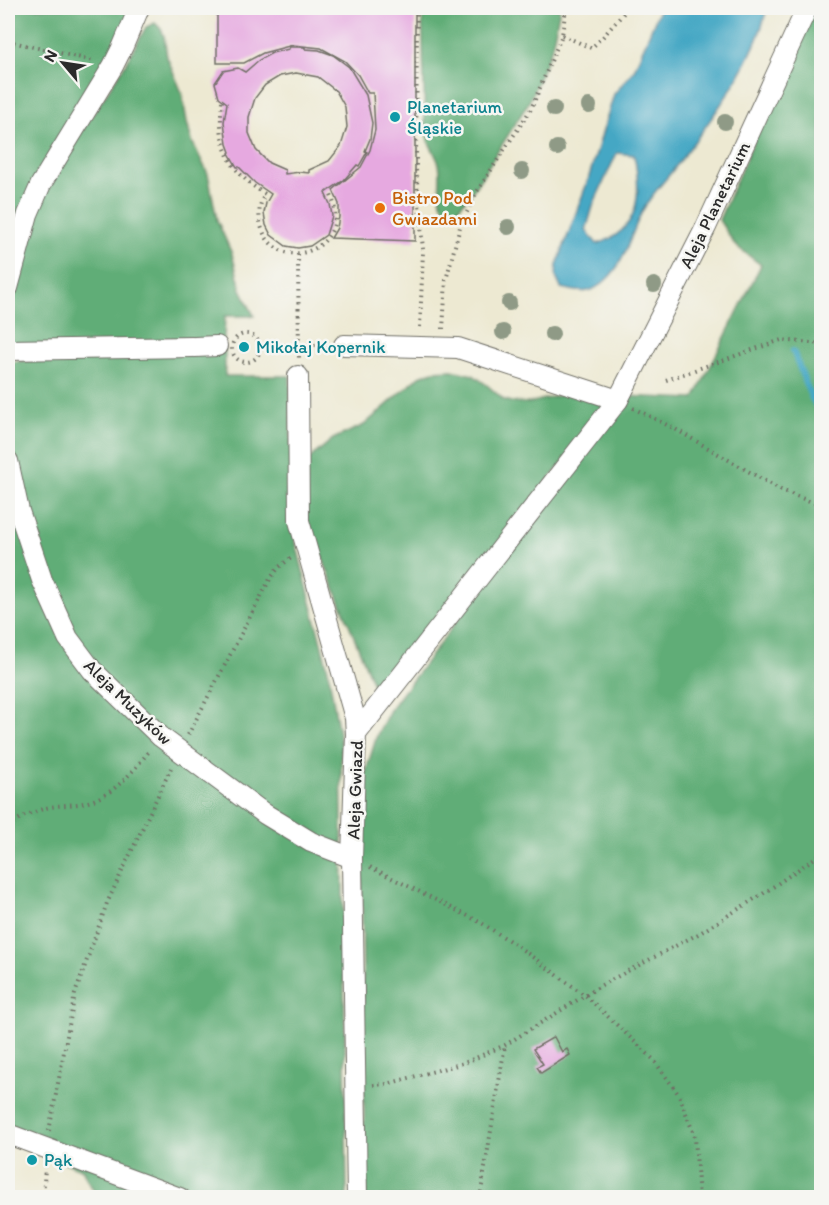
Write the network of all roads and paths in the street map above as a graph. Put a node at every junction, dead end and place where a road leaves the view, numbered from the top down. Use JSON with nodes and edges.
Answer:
{"nodes":[{"id":1,"x":139,"y":8,"type":"edge"},
{"id":2,"x":417,"y":8,"type":"edge"},
{"id":3,"x":566,"y":8,"type":"edge"},
{"id":4,"x":628,"y":8,"type":"edge"},
{"id":5,"x":807,"y":8,"type":"edge"},
{"id":6,"x":562,"y":36,"type":"junction"},
{"id":7,"x":8,"y":41,"type":"edge"},
{"id":8,"x":113,"y":66,"type":"junction"},
{"id":9,"x":222,"y":101,"type":"dead end"},
{"id":10,"x":330,"y":193,"type":"dead end"},
{"id":11,"x":298,"y":254,"type":"junction"},
{"id":12,"x":8,"y":288,"type":"edge"},
{"id":13,"x":822,"y":344,"type":"edge"},
{"id":14,"x":260,"y":345,"type":"junction"},
{"id":15,"x":299,"y":345,"type":"junction"},
{"id":16,"x":344,"y":345,"type":"joint"},
{"id":17,"x":217,"y":346,"type":"dead end"},
{"id":18,"x":419,"y":347,"type":"junction"},
{"id":19,"x":442,"y":348,"type":"junction"},
{"id":20,"x":8,"y":350,"type":"edge"},
{"id":21,"x":298,"y":376,"type":"joint"},
{"id":22,"x":666,"y":380,"type":"dead end"},
{"id":23,"x":618,"y":400,"type":"junction"},
{"id":24,"x":8,"y":461,"type":"edge"},
{"id":25,"x":822,"y":506,"type":"edge"},
{"id":26,"x":306,"y":549,"type":"junction"},
{"id":27,"x":356,"y":734,"type":"junction"},
{"id":28,"x":160,"y":737,"type":"junction"},
{"id":29,"x":180,"y":751,"type":"junction"},
{"id":30,"x":8,"y":825,"type":"edge"},
{"id":31,"x":822,"y":853,"type":"edge"},
{"id":32,"x":352,"y":858,"type":"junction"},
{"id":33,"x":586,"y":996,"type":"junction"},
{"id":34,"x":506,"y":1045,"type":"junction"},
{"id":35,"x":374,"y":1085,"type":"dead end"},
{"id":36,"x":8,"y":1134,"type":"edge"},
{"id":37,"x":47,"y":1149,"type":"junction"},
{"id":38,"x":43,"y":1197,"type":"edge"},
{"id":39,"x":180,"y":1197,"type":"edge"},
{"id":40,"x":357,"y":1197,"type":"edge"},
{"id":41,"x":480,"y":1197,"type":"edge"},
{"id":42,"x":699,"y":1197,"type":"edge"}],
"edges":[{"from":1,"to":8,"type":"street"},
{"from":2,"to":18,"type":"path"},
{"from":3,"to":6,"type":"path"},
{"from":4,"to":6,"type":"path"},
{"from":5,"to":23,"type":"street","name":"Aleja Planetarium"},
{"from":6,"to":19,"type":"path"},
{"from":7,"to":8,"type":"path"},
{"from":8,"to":12,"type":"street"},
{"from":9,"to":11,"type":"path"},
{"from":10,"to":11,"type":"path"},
{"from":11,"to":15,"type":"path"},
{"from":13,"to":22,"type":"path"},
{"from":14,"to":14,"type":"path"},
{"from":14,"to":15,"type":"path"},
{"from":15,"to":16,"type":"path"},
{"from":15,"to":21,"type":"path"},
{"from":16,"to":18,"type":"street"},
{"from":17,"to":20,"type":"street"},
{"from":18,"to":19,"type":"street"},
{"from":19,"to":23,"type":"street"},
{"from":21,"to":26,"type":"street"},
{"from":23,"to":25,"type":"path"},
{"from":23,"to":27,"type":"street","name":"Aleja Gwiazd"},
{"from":24,"to":28,"type":"street","name":"Aleja Muzyków"},
{"from":26,"to":27,"type":"street"},
{"from":26,"to":29,"type":"path"},
{"from":27,"to":32,"type":"street","name":"Aleja Gwiazd"},
{"from":28,"to":29,"type":"street","name":"Aleja Muzyków"},
{"from":28,"to":30,"type":"path"},
{"from":29,"to":32,"type":"street","name":"Aleja Muzyków"},
{"from":29,"to":37,"type":"path"},
{"from":31,"to":33,"type":"path"},
{"from":32,"to":33,"type":"path"},
{"from":32,"to":40,"type":"street","name":"Aleja Gwiazd"},
{"from":33,"to":34,"type":"path"},
{"from":33,"to":42,"type":"path"},
{"from":34,"to":35,"type":"path"},
{"from":34,"to":41,"type":"path"},
{"from":36,"to":37,"type":"street"},
{"from":37,"to":38,"type":"path"},
{"from":37,"to":39,"type":"street"}]}
